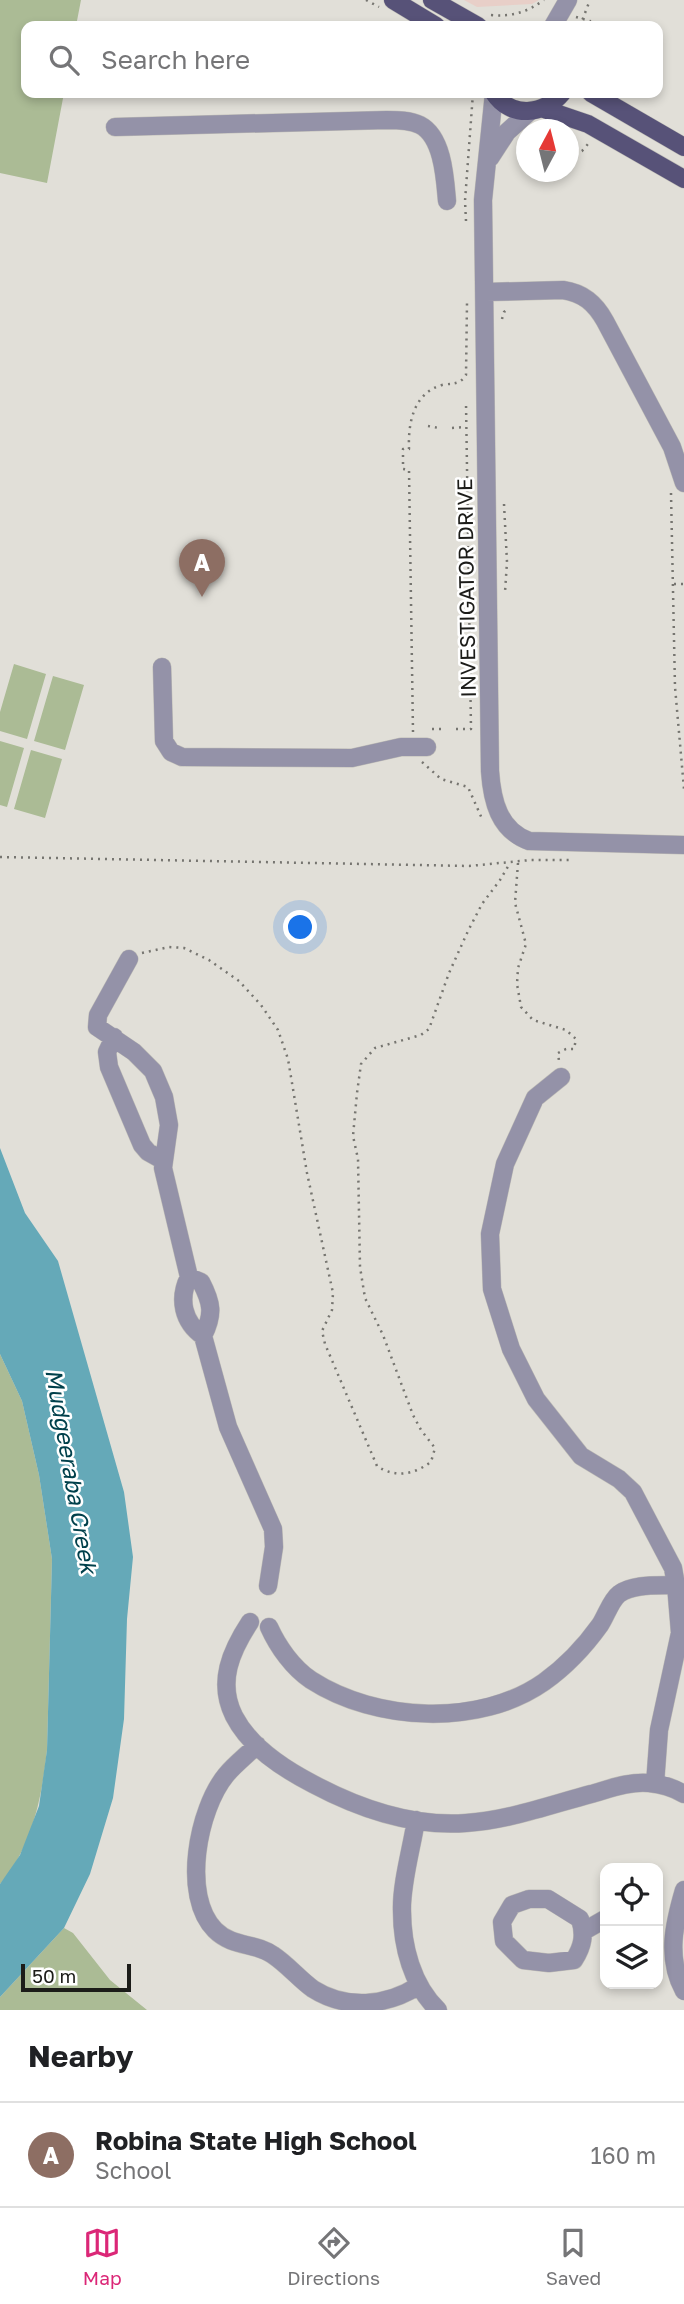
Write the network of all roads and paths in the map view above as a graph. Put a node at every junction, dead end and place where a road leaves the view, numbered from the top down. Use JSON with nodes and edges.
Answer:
{"nodes":[{"id":1,"x":393,"y":0,"type":"edge"},
{"id":2,"x":432,"y":0,"type":"edge"},
{"id":3,"x":544,"y":0,"type":"edge"},
{"id":4,"x":568,"y":0,"type":"edge"},
{"id":5,"x":590,"y":0,"type":"edge"},
{"id":6,"x":480,"y":19,"type":"edge"},
{"id":7,"x":428,"y":21,"type":"edge"},
{"id":8,"x":556,"y":21,"type":"edge"},
{"id":9,"x":581,"y":21,"type":"edge"},
{"id":10,"x":493,"y":98,"type":"edge"},
{"id":11,"x":499,"y":98,"type":"edge"},
{"id":12,"x":558,"y":98,"type":"edge"},
{"id":13,"x":600,"y":98,"type":"edge"},
{"id":14,"x":536,"y":110,"type":"junction"},
{"id":15,"x":115,"y":127,"type":"dead end"},
{"id":16,"x":588,"y":144,"type":"dead end"},
{"id":17,"x":684,"y":147,"type":"edge"},
{"id":18,"x":579,"y":151,"type":"edge"},
{"id":19,"x":486,"y":164,"type":"junction"},
{"id":20,"x":684,"y":179,"type":"edge"},
{"id":21,"x":447,"y":201,"type":"dead end"},
{"id":22,"x":467,"y":292,"type":"dead end"},
{"id":23,"x":486,"y":292,"type":"junction"},
{"id":24,"x":517,"y":305,"type":"dead end"},
{"id":25,"x":501,"y":325,"type":"dead end"},
{"id":26,"x":466,"y":375,"type":"junction"},
{"id":27,"x":466,"y":380,"type":"dead end"},
{"id":28,"x":466,"y":403,"type":"dead end"},
{"id":29,"x":428,"y":426,"type":"dead end"},
{"id":30,"x":474,"y":427,"type":"dead end"},
{"id":31,"x":439,"y":428,"type":"dead end"},
{"id":32,"x":452,"y":428,"type":"dead end"},
{"id":33,"x":467,"y":428,"type":"junction"},
{"id":34,"x":677,"y":483,"type":"edge"},
{"id":35,"x":504,"y":499,"type":"dead end"},
{"id":36,"x":674,"y":584,"type":"junction"},
{"id":37,"x":684,"y":584,"type":"edge"},
{"id":38,"x":505,"y":600,"type":"dead end"},
{"id":39,"x":162,"y":667,"type":"dead end"},
{"id":40,"x":443,"y":729,"type":"dead end"},
{"id":41,"x":456,"y":729,"type":"dead end"},
{"id":42,"x":425,"y":741,"type":"junction"},
{"id":43,"x":684,"y":789,"type":"edge"},
{"id":44,"x":484,"y":821,"type":"dead end"},
{"id":45,"x":684,"y":845,"type":"edge"},
{"id":46,"x":523,"y":855,"type":"dead end"},
{"id":47,"x":0,"y":858,"type":"edge"},
{"id":48,"x":581,"y":859,"type":"dead end"},
{"id":49,"x":531,"y":860,"type":"junction"},
{"id":50,"x":510,"y":863,"type":"junction"},
{"id":51,"x":518,"y":863,"type":"junction"},
{"id":52,"x":130,"y":959,"type":"joint"},
{"id":53,"x":114,"y":1037,"type":"junction"},
{"id":54,"x":561,"y":1077,"type":"joint"},
{"id":55,"x":164,"y":1161,"type":"junction"},
{"id":56,"x":189,"y":1277,"type":"junction"},
{"id":57,"x":203,"y":1336,"type":"junction"},
{"id":58,"x":677,"y":1585,"type":"junction"},
{"id":59,"x":268,"y":1586,"type":"dead end"},
{"id":60,"x":250,"y":1622,"type":"dead end"},
{"id":61,"x":268,"y":1627,"type":"dead end"},
{"id":62,"x":257,"y":1745,"type":"junction"},
{"id":63,"x":655,"y":1784,"type":"junction"},
{"id":64,"x":684,"y":1794,"type":"edge"},
{"id":65,"x":416,"y":1820,"type":"junction"},
{"id":66,"x":684,"y":1889,"type":"edge"},
{"id":67,"x":666,"y":1920,"type":"edge"},
{"id":68,"x":600,"y":1922,"type":"edge"},
{"id":69,"x":583,"y":1931,"type":"junction"},
{"id":70,"x":418,"y":1986,"type":"junction"},
{"id":71,"x":684,"y":1991,"type":"edge"},
{"id":72,"x":438,"y":2010,"type":"edge"}],
"edges":[{"from":1,"to":7,"type":"main road"},
{"from":2,"to":6,"type":"main road"},
{"from":3,"to":6,"type":"path"},
{"from":4,"to":8,"type":"street"},
{"from":5,"to":9,"type":"path"},
{"from":10,"to":19,"type":"street","name":"INVESTIGATOR DRIVE"},
{"from":11,"to":14,"type":"main road"},
{"from":12,"to":14,"type":"main road"},
{"from":13,"to":17,"type":"main road"},
{"from":14,"to":19,"type":"street","name":"INVESTIGATOR DRIVE"},
{"from":14,"to":20,"type":"main road"},
{"from":15,"to":21,"type":"street"},
{"from":16,"to":18,"type":"path"},
{"from":19,"to":23,"type":"street","name":"INVESTIGATOR DRIVE"},
{"from":22,"to":26,"type":"path"},
{"from":23,"to":34,"type":"street"},
{"from":23,"to":45,"type":"street","name":"INVESTIGATOR DRIVE"},
{"from":24,"to":25,"type":"path"},
{"from":26,"to":27,"type":"path"},
{"from":26,"to":42,"type":"path"},
{"from":28,"to":33,"type":"path"},
{"from":29,"to":31,"type":"path"},
{"from":30,"to":33,"type":"path"},
{"from":32,"to":33,"type":"path"},
{"from":33,"to":41,"type":"path"},
{"from":34,"to":36,"type":"path"},
{"from":35,"to":38,"type":"path"},
{"from":36,"to":37,"type":"path"},
{"from":36,"to":43,"type":"path"},
{"from":39,"to":42,"type":"street"},
{"from":40,"to":42,"type":"path"},
{"from":42,"to":44,"type":"path"},
{"from":46,"to":49,"type":"path"},
{"from":47,"to":50,"type":"path"},
{"from":48,"to":49,"type":"path"},
{"from":49,"to":51,"type":"path"},
{"from":50,"to":51,"type":"path"},
{"from":50,"to":52,"type":"path"},
{"from":51,"to":54,"type":"path"},
{"from":52,"to":53,"type":"street"},
{"from":53,"to":55,"type":"street"},
{"from":53,"to":55,"type":"street"},
{"from":54,"to":58,"type":"street"},
{"from":55,"to":56,"type":"street"},
{"from":56,"to":57,"type":"street"},
{"from":56,"to":57,"type":"street"},
{"from":57,"to":59,"type":"street"},
{"from":58,"to":61,"type":"street"},
{"from":58,"to":63,"type":"street"},
{"from":60,"to":62,"type":"street"},
{"from":62,"to":65,"type":"street"},
{"from":62,"to":70,"type":"street"},
{"from":63,"to":64,"type":"street"},
{"from":63,"to":65,"type":"street"},
{"from":65,"to":70,"type":"street"},
{"from":66,"to":67,"type":"street"},
{"from":67,"to":71,"type":"street"},
{"from":68,"to":69,"type":"street"},
{"from":69,"to":69,"type":"street"},
{"from":70,"to":72,"type":"street"}]}
